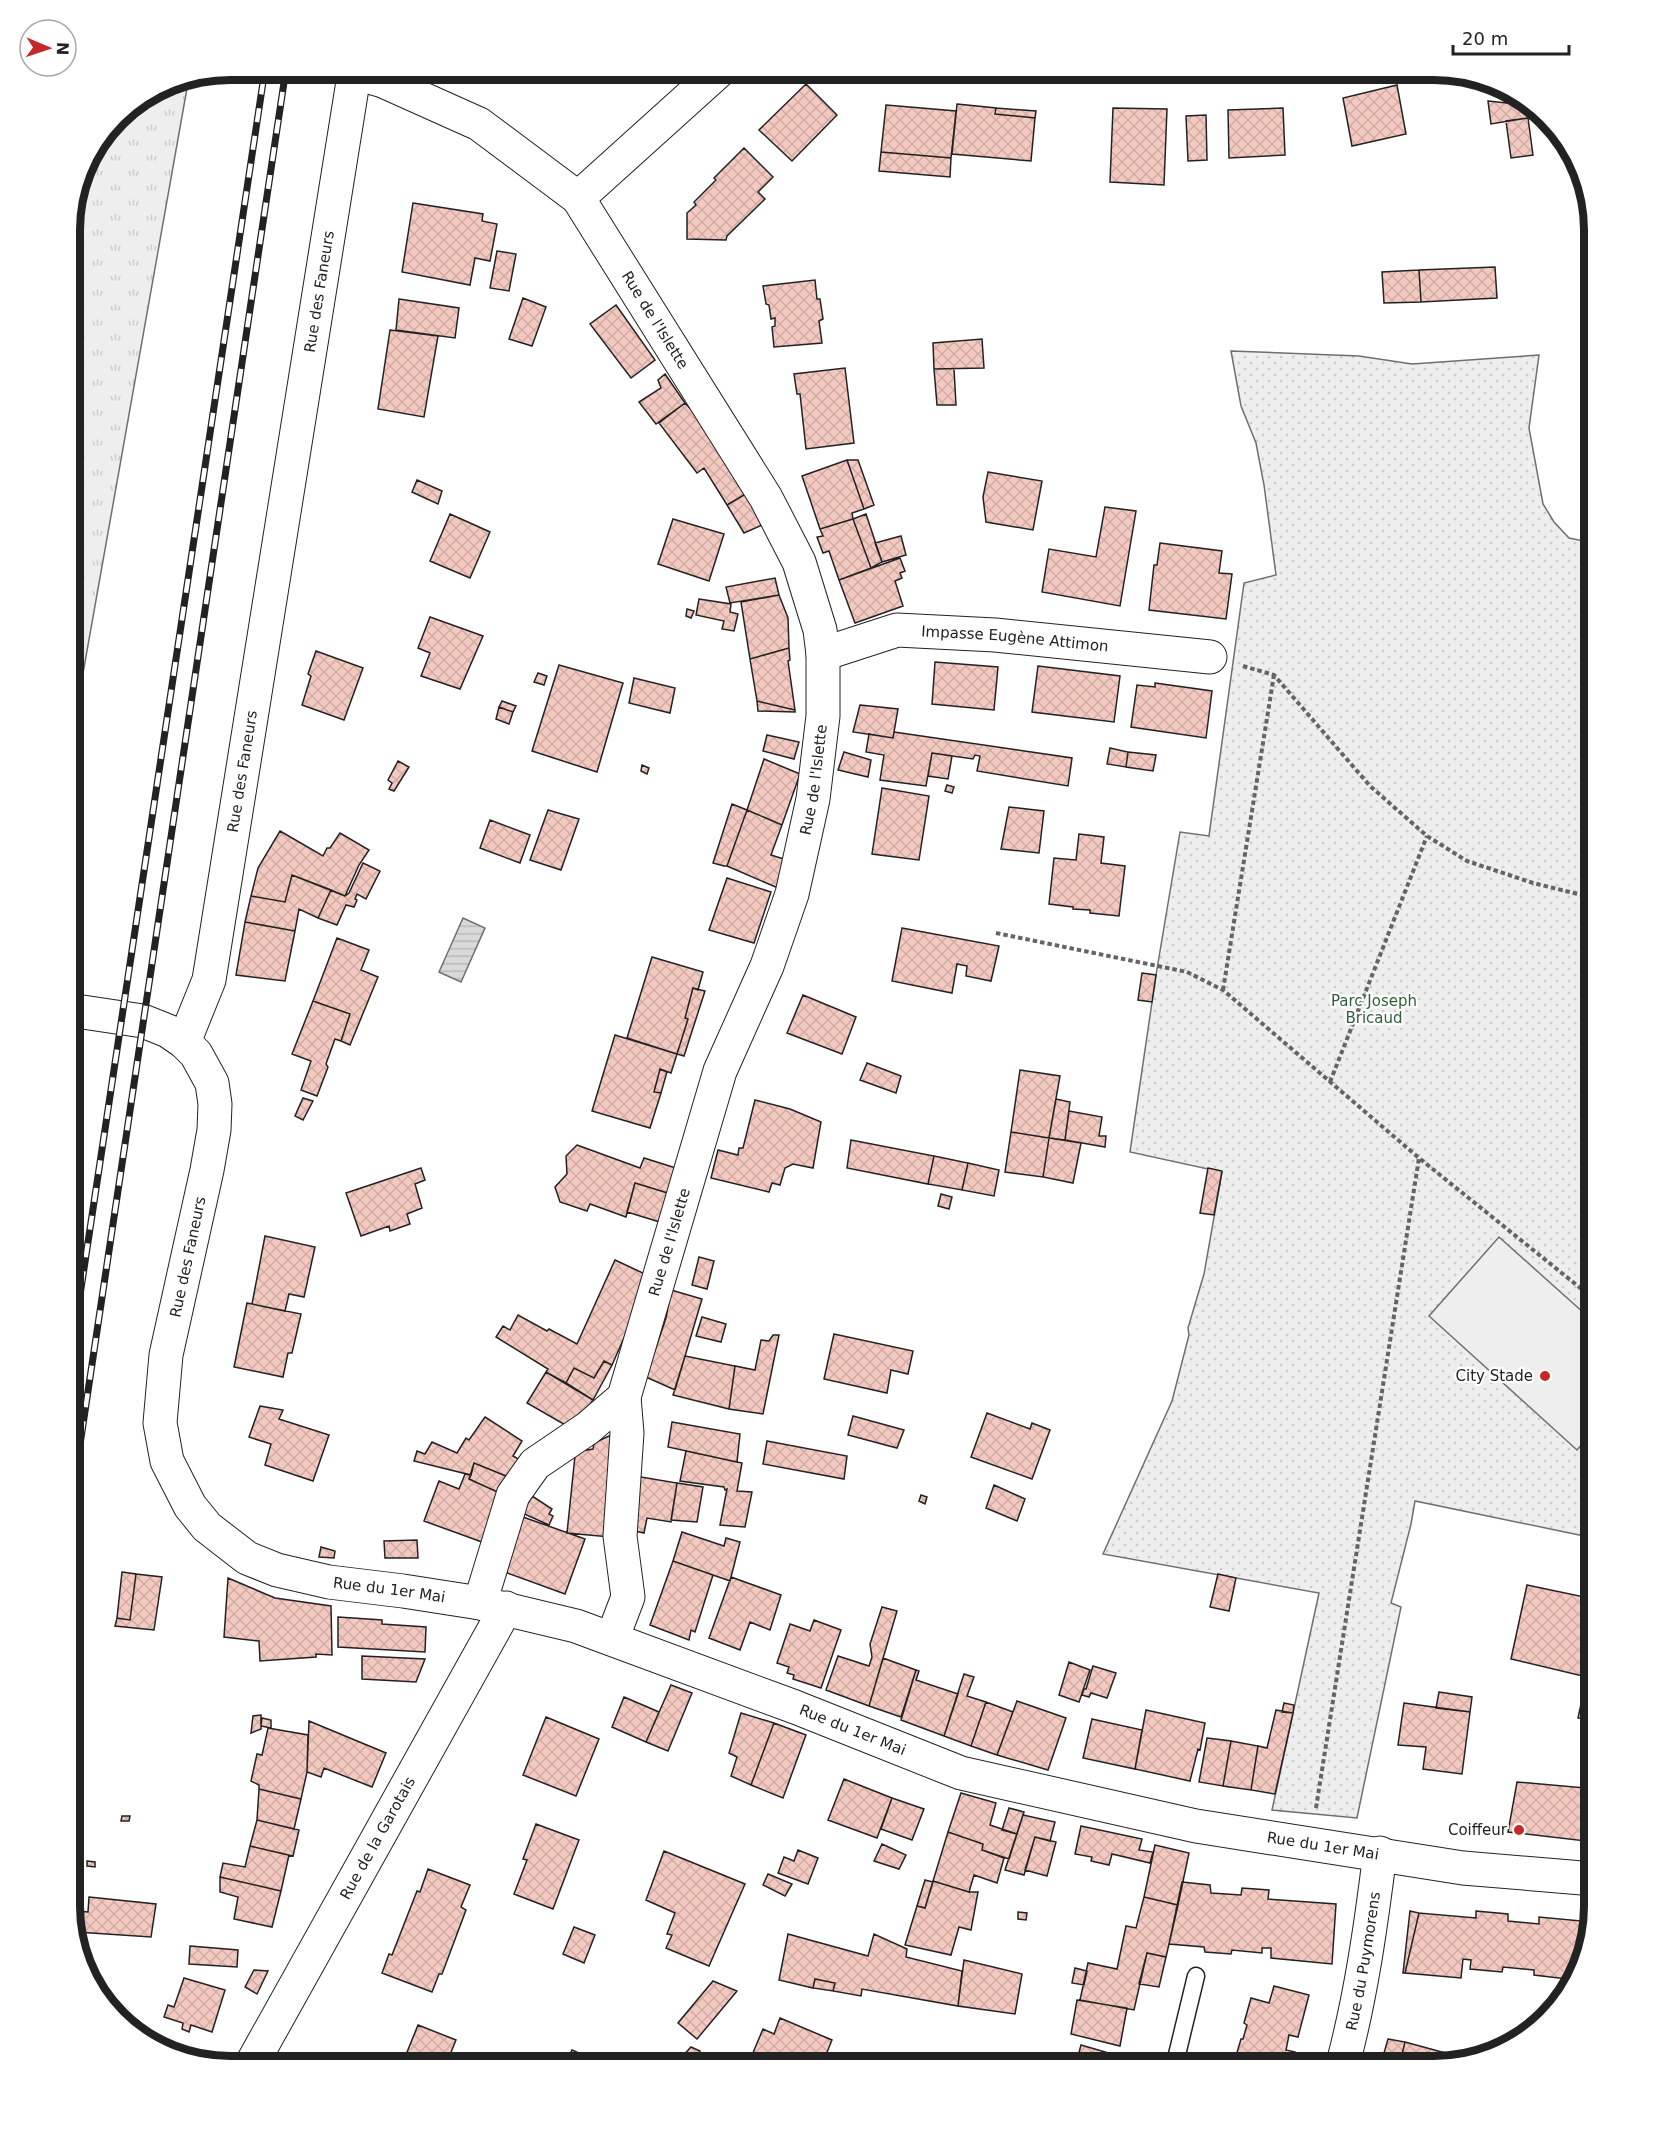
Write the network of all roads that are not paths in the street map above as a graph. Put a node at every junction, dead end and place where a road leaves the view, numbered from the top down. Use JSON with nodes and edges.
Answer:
{"nodes":[{"id":1,"x":354,"y":80,"type":"edge"},
{"id":2,"x":380,"y":80,"type":"edge"},
{"id":3,"x":709,"y":80,"type":"edge"},
{"id":4,"x":578,"y":198,"type":"junction"},
{"id":5,"x":823,"y":654,"type":"junction"},
{"id":6,"x":1210,"y":657,"type":"road end"},
{"id":7,"x":81,"y":1011,"type":"edge"},
{"id":8,"x":184,"y":1042,"type":"junction"},
{"id":9,"x":624,"y":1397,"type":"junction"},
{"id":10,"x":167,"y":1461,"type":"joint"},
{"id":11,"x":493,"y":1606,"type":"junction"},
{"id":12,"x":612,"y":1639,"type":"junction"},
{"id":13,"x":1380,"y":1853,"type":"junction"},
{"id":14,"x":1584,"y":1878,"type":"edge"},
{"id":15,"x":1196,"y":1976,"type":"dead end"},
{"id":16,"x":256,"y":2056,"type":"edge"},
{"id":17,"x":1177,"y":2056,"type":"edge"},
{"id":18,"x":1345,"y":2056,"type":"edge"}],
"edges":[{"from":1,"to":8,"type":"street","name":"Rue des Faneurs"},
{"from":2,"to":4,"type":"street","name":"Rue de l'Islette"},
{"from":3,"to":4,"type":"street"},
{"from":4,"to":5,"type":"street","name":"Rue de l'Islette"},
{"from":5,"to":6,"type":"street","name":"Impasse Eugène Attimon"},
{"from":5,"to":9,"type":"street","name":"Rue de l'Islette"},
{"from":7,"to":8,"type":"street"},
{"from":8,"to":10,"type":"street","name":"Rue des Faneurs"},
{"from":9,"to":11,"type":"street"},
{"from":9,"to":12,"type":"street","name":"Rue de l'Islette"},
{"from":10,"to":11,"type":"street","name":"Rue du 1er Mai"},
{"from":11,"to":12,"type":"street","name":"Rue du 1er Mai"},
{"from":11,"to":16,"type":"street","name":"Rue de la Garotais"},
{"from":12,"to":13,"type":"street","name":"Rue du 1er Mai"},
{"from":13,"to":14,"type":"street","name":"Rue du 1er Mai"},
{"from":13,"to":18,"type":"street","name":"Rue du Puymorens"},
{"from":15,"to":17,"type":"lane"}]}
